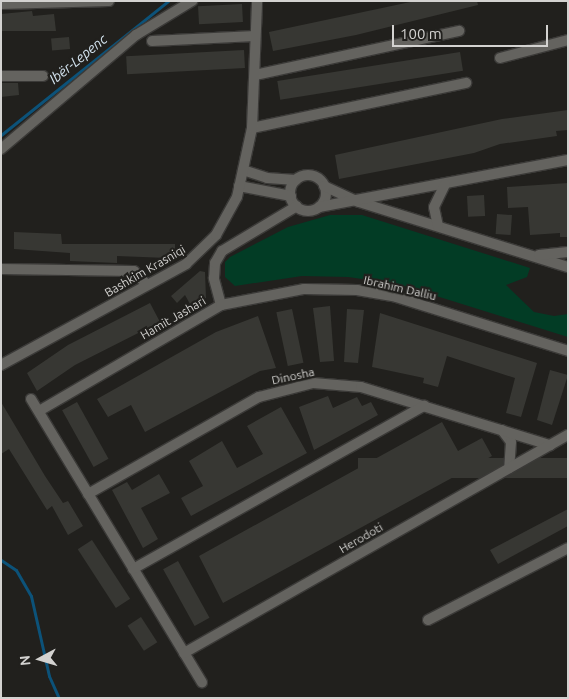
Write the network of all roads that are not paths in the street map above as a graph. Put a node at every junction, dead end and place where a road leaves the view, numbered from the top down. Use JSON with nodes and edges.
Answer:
{"nodes":[{"id":1,"x":109,"y":1,"type":"edge"},
{"id":2,"x":192,"y":1,"type":"edge"},
{"id":3,"x":257,"y":1,"type":"edge"},
{"id":4,"x":1,"y":4,"type":"edge"},
{"id":5,"x":459,"y":31,"type":"dead end"},
{"id":6,"x":255,"y":36,"type":"junction"},
{"id":7,"x":568,"y":40,"type":"edge"},
{"id":8,"x":152,"y":41,"type":"dead end"},
{"id":9,"x":500,"y":58,"type":"dead end"},
{"id":10,"x":255,"y":75,"type":"junction"},
{"id":11,"x":1,"y":76,"type":"edge"},
{"id":12,"x":43,"y":76,"type":"dead end"},
{"id":13,"x":466,"y":83,"type":"dead end"},
{"id":14,"x":252,"y":128,"type":"junction"},
{"id":15,"x":1,"y":149,"type":"edge"},
{"id":16,"x":568,"y":160,"type":"edge"},
{"id":17,"x":243,"y":170,"type":"junction"},
{"id":18,"x":296,"y":180,"type":"junction"},
{"id":19,"x":444,"y":184,"type":"junction"},
{"id":20,"x":239,"y":186,"type":"junction"},
{"id":21,"x":324,"y":186,"type":"junction"},
{"id":22,"x":291,"y":196,"type":"junction"},
{"id":23,"x":359,"y":202,"type":"junction"},
{"id":24,"x":297,"y":206,"type":"junction"},
{"id":25,"x":319,"y":207,"type":"junction"},
{"id":26,"x":438,"y":226,"type":"junction"},
{"id":27,"x":568,"y":252,"type":"edge"},
{"id":28,"x":533,"y":256,"type":"junction"},
{"id":29,"x":568,"y":267,"type":"edge"},
{"id":30,"x":1,"y":268,"type":"edge"},
{"id":31,"x":147,"y":285,"type":"junction"},
{"id":32,"x":221,"y":305,"type":"junction"},
{"id":33,"x":568,"y":351,"type":"edge"},
{"id":34,"x":1,"y":366,"type":"edge"},
{"id":35,"x":31,"y":399,"type":"dead end"},
{"id":36,"x":424,"y":406,"type":"junction"},
{"id":37,"x":38,"y":411,"type":"junction"},
{"id":38,"x":501,"y":430,"type":"junction"},
{"id":39,"x":568,"y":435,"type":"edge"},
{"id":40,"x":550,"y":445,"type":"junction"},
{"id":41,"x":509,"y":468,"type":"junction"},
{"id":42,"x":88,"y":494,"type":"junction"},
{"id":43,"x":568,"y":548,"type":"edge"},
{"id":44,"x":134,"y":569,"type":"junction"},
{"id":45,"x":428,"y":620,"type":"dead end"},
{"id":46,"x":184,"y":653,"type":"junction"},
{"id":47,"x":202,"y":682,"type":"dead end"}],
"edges":[{"from":1,"to":4,"type":"street"},
{"from":2,"to":15,"type":"street"},
{"from":3,"to":6,"type":"street","name":"Bashkim Krasniqi"},
{"from":5,"to":10,"type":"street"},
{"from":6,"to":8,"type":"street"},
{"from":6,"to":10,"type":"street","name":"Bashkim Krasniqi"},
{"from":7,"to":9,"type":"street"},
{"from":10,"to":14,"type":"street","name":"Bashkim Krasniqi"},
{"from":11,"to":12,"type":"street"},
{"from":13,"to":14,"type":"street"},
{"from":14,"to":17,"type":"street","name":"Bashkim Krasniqi"},
{"from":16,"to":19,"type":"street"},
{"from":17,"to":18,"type":"street"},
{"from":17,"to":20,"type":"street","name":"Bashkim Krasniqi"},
{"from":18,"to":21,"type":"street"},
{"from":18,"to":22,"type":"street"},
{"from":19,"to":23,"type":"street"},
{"from":19,"to":26,"type":"street"},
{"from":20,"to":22,"type":"street"},
{"from":20,"to":31,"type":"street","name":"Bashkim Krasniqi"},
{"from":21,"to":23,"type":"street"},
{"from":21,"to":25,"type":"street"},
{"from":22,"to":24,"type":"street"},
{"from":23,"to":25,"type":"street"},
{"from":23,"to":26,"type":"street"},
{"from":24,"to":25,"type":"street"},
{"from":24,"to":32,"type":"street","name":"Hamit Jashari"},
{"from":26,"to":28,"type":"street"},
{"from":27,"to":28,"type":"street"},
{"from":28,"to":29,"type":"street"},
{"from":30,"to":31,"type":"street"},
{"from":31,"to":34,"type":"street","name":"Bashkim Krasniqi"},
{"from":32,"to":33,"type":"street","name":"Ibrahim Dalliu"},
{"from":32,"to":37,"type":"street","name":"Hamit Jashari"},
{"from":35,"to":37,"type":"street"},
{"from":36,"to":38,"type":"street","name":"Dinosha"},
{"from":36,"to":42,"type":"street","name":"Dinosha"},
{"from":36,"to":44,"type":"street"},
{"from":37,"to":42,"type":"street"},
{"from":38,"to":40,"type":"street","name":"Dinosha"},
{"from":38,"to":41,"type":"street"},
{"from":39,"to":40,"type":"street"},
{"from":40,"to":41,"type":"street","name":"Herodoti"},
{"from":41,"to":46,"type":"street","name":"Herodoti"},
{"from":42,"to":44,"type":"street"},
{"from":43,"to":45,"type":"street"},
{"from":44,"to":46,"type":"street"},
{"from":46,"to":47,"type":"street"}]}
